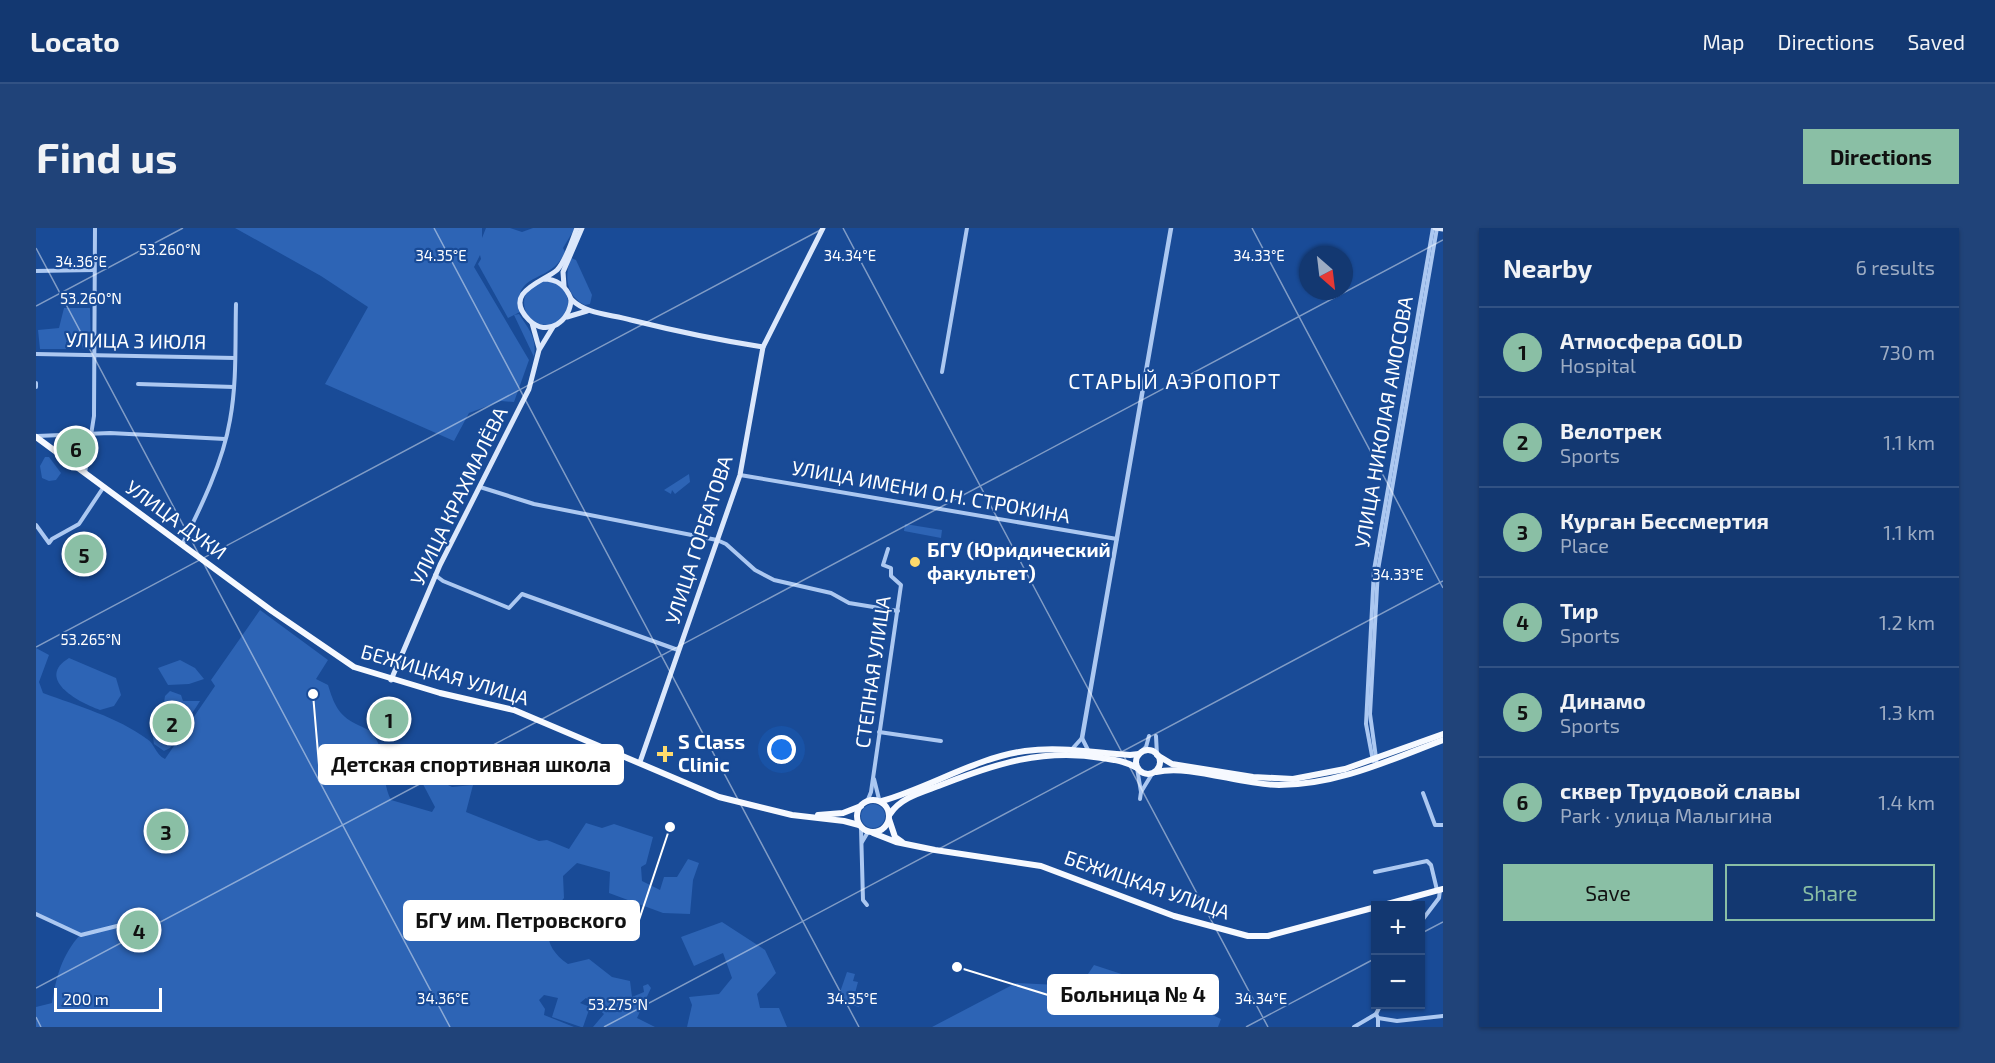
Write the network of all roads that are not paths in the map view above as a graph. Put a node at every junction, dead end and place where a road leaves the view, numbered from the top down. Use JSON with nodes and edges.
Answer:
{"nodes":[{"id":1,"x":94,"y":228,"type":"edge"},
{"id":2,"x":577,"y":228,"type":"edge"},
{"id":3,"x":582,"y":228,"type":"edge"},
{"id":4,"x":824,"y":228,"type":"edge"},
{"id":5,"x":967,"y":228,"type":"edge"},
{"id":6,"x":1172,"y":228,"type":"edge"},
{"id":7,"x":1435,"y":228,"type":"edge"},
{"id":8,"x":1443,"y":229,"type":"edge"},
{"id":9,"x":94,"y":270,"type":"junction"},
{"id":10,"x":561,"y":270,"type":"junction"},
{"id":11,"x":36,"y":271,"type":"edge"},
{"id":12,"x":543,"y":279,"type":"junction"},
{"id":13,"x":564,"y":286,"type":"junction"},
{"id":14,"x":570,"y":299,"type":"junction"},
{"id":15,"x":236,"y":304,"type":"dead end"},
{"id":16,"x":588,"y":311,"type":"junction"},
{"id":17,"x":566,"y":318,"type":"junction"},
{"id":18,"x":532,"y":323,"type":"junction"},
{"id":19,"x":553,"y":327,"type":"junction"},
{"id":20,"x":763,"y":347,"type":"junction"},
{"id":21,"x":539,"y":350,"type":"junction"},
{"id":22,"x":36,"y":354,"type":"edge"},
{"id":23,"x":96,"y":355,"type":"junction"},
{"id":24,"x":235,"y":358,"type":"junction"},
{"id":25,"x":942,"y":372,"type":"dead end"},
{"id":26,"x":138,"y":384,"type":"dead end"},
{"id":27,"x":234,"y":387,"type":"junction"},
{"id":28,"x":92,"y":434,"type":"junction"},
{"id":29,"x":36,"y":437,"type":"edge"},
{"id":30,"x":225,"y":439,"type":"junction"},
{"id":31,"x":85,"y":475,"type":"junction"},
{"id":32,"x":740,"y":475,"type":"junction"},
{"id":33,"x":480,"y":487,"type":"junction"},
{"id":34,"x":103,"y":488,"type":"junction"},
{"id":35,"x":36,"y":525,"type":"edge"},
{"id":36,"x":1117,"y":539,"type":"junction"},
{"id":37,"x":717,"y":540,"type":"junction"},
{"id":38,"x":182,"y":545,"type":"junction"},
{"id":39,"x":888,"y":549,"type":"dead end"},
{"id":40,"x":435,"y":575,"type":"junction"},
{"id":41,"x":898,"y":611,"type":"junction"},
{"id":42,"x":297,"y":628,"type":"joint"},
{"id":43,"x":678,"y":650,"type":"junction"},
{"id":44,"x":391,"y":680,"type":"junction"},
{"id":45,"x":879,"y":732,"type":"junction"},
{"id":46,"x":1443,"y":734,"type":"edge"},
{"id":47,"x":1149,"y":736,"type":"dead end"},
{"id":48,"x":1156,"y":736,"type":"dead end"},
{"id":49,"x":1082,"y":738,"type":"junction"},
{"id":50,"x":1443,"y":740,"type":"edge"},
{"id":51,"x":941,"y":741,"type":"dead end"},
{"id":52,"x":1072,"y":749,"type":"junction"},
{"id":53,"x":1088,"y":750,"type":"junction"},
{"id":54,"x":1139,"y":754,"type":"junction"},
{"id":55,"x":1157,"y":754,"type":"junction"},
{"id":56,"x":640,"y":762,"type":"junction"},
{"id":57,"x":1375,"y":762,"type":"junction"},
{"id":58,"x":1137,"y":768,"type":"junction"},
{"id":59,"x":873,"y":773,"type":"junction"},
{"id":60,"x":1154,"y":773,"type":"junction"},
{"id":61,"x":1141,"y":792,"type":"junction"},
{"id":62,"x":1423,"y":793,"type":"dead end"},
{"id":63,"x":1140,"y":799,"type":"dead end"},
{"id":64,"x":881,"y":800,"type":"junction"},
{"id":65,"x":864,"y":804,"type":"junction"},
{"id":66,"x":758,"y":806,"type":"junction"},
{"id":67,"x":889,"y":816,"type":"junction"},
{"id":68,"x":1443,"y":825,"type":"edge"},
{"id":69,"x":860,"y":827,"type":"junction"},
{"id":70,"x":870,"y":833,"type":"junction"},
{"id":71,"x":861,"y":843,"type":"junction"},
{"id":72,"x":906,"y":844,"type":"junction"},
{"id":73,"x":1376,"y":872,"type":"dead end"},
{"id":74,"x":1440,"y":890,"type":"edge"},
{"id":75,"x":1399,"y":901,"type":"edge"},
{"id":76,"x":867,"y":905,"type":"dead end"},
{"id":77,"x":1371,"y":908,"type":"edge"},
{"id":78,"x":36,"y":914,"type":"edge"},
{"id":79,"x":1425,"y":916,"type":"edge"},
{"id":80,"x":148,"y":926,"type":"dead end"},
{"id":81,"x":1380,"y":1009,"type":"edge"},
{"id":82,"x":1377,"y":1016,"type":"junction"},
{"id":83,"x":1443,"y":1016,"type":"edge"},
{"id":84,"x":1354,"y":1027,"type":"edge"},
{"id":85,"x":1378,"y":1027,"type":"edge"}],
"edges":[{"from":1,"to":9,"type":"street"},
{"from":2,"to":10,"type":"main road"},
{"from":3,"to":10,"type":"main road"},
{"from":4,"to":20,"type":"main road","name":"УЛИЦА ГОРБАТОВА"},
{"from":5,"to":25,"type":"street"},
{"from":6,"to":36,"type":"street"},
{"from":7,"to":8,"type":"main road"},
{"from":7,"to":57,"type":"street","name":"УЛИЦА НИКОЛАЯ АМОСОВА"},
{"from":9,"to":11,"type":"street"},
{"from":9,"to":23,"type":"street"},
{"from":10,"to":12,"type":"main road"},
{"from":10,"to":13,"type":"main road"},
{"from":12,"to":13,"type":"main road"},
{"from":12,"to":18,"type":"main road"},
{"from":13,"to":14,"type":"main road"},
{"from":14,"to":16,"type":"main road"},
{"from":14,"to":17,"type":"main road"},
{"from":15,"to":24,"type":"street"},
{"from":16,"to":17,"type":"main road","name":"УЛИЦА КРАХМАЛЁВА"},
{"from":16,"to":20,"type":"main road"},
{"from":17,"to":19,"type":"main road","name":"УЛИЦА КРАХМАЛЁВА"},
{"from":18,"to":19,"type":"main road"},
{"from":18,"to":21,"type":"main road"},
{"from":19,"to":21,"type":"main road","name":"УЛИЦА КРАХМАЛЁВА"},
{"from":20,"to":32,"type":"main road","name":"УЛИЦА ГОРБАТОВА"},
{"from":21,"to":33,"type":"main road","name":"УЛИЦА КРАХМАЛЁВА"},
{"from":22,"to":23,"type":"street","name":"УЛИЦА 3 ИЮЛЯ"},
{"from":23,"to":24,"type":"street","name":"УЛИЦА 3 ИЮЛЯ"},
{"from":23,"to":28,"type":"street"},
{"from":24,"to":27,"type":"street"},
{"from":26,"to":27,"type":"street"},
{"from":27,"to":30,"type":"street"},
{"from":28,"to":29,"type":"street"},
{"from":28,"to":30,"type":"street"},
{"from":28,"to":31,"type":"street"},
{"from":29,"to":31,"type":"main road","name":"УЛИЦА ДУКИ"},
{"from":30,"to":38,"type":"street"},
{"from":31,"to":34,"type":"main road","name":"УЛИЦА ДУКИ"},
{"from":32,"to":36,"type":"street","name":"УЛИЦА ИМЕНИ О.Н. СТРОКИНА"},
{"from":32,"to":37,"type":"main road","name":"УЛИЦА ГОРБАТОВА"},
{"from":33,"to":37,"type":"street"},
{"from":33,"to":40,"type":"main road","name":"УЛИЦА КРАХМАЛЁВА"},
{"from":34,"to":35,"type":"street"},
{"from":34,"to":38,"type":"main road","name":"УЛИЦА ДУКИ"},
{"from":36,"to":49,"type":"street"},
{"from":37,"to":41,"type":"street"},
{"from":37,"to":43,"type":"main road","name":"УЛИЦА ГОРБАТОВА"},
{"from":38,"to":42,"type":"main road","name":"УЛИЦА ДУКИ"},
{"from":39,"to":41,"type":"street","name":"СТЕПНАЯ УЛИЦА"},
{"from":40,"to":43,"type":"street"},
{"from":40,"to":44,"type":"main road","name":"УЛИЦА КРАХМАЛЁВА"},
{"from":41,"to":45,"type":"street","name":"СТЕПНАЯ УЛИЦА"},
{"from":42,"to":44,"type":"main road","name":"БЕЖИЦКАЯ УЛИЦА"},
{"from":43,"to":56,"type":"main road","name":"УЛИЦА ГОРБАТОВА"},
{"from":44,"to":56,"type":"main road","name":"БЕЖИЦКАЯ УЛИЦА"},
{"from":45,"to":51,"type":"street"},
{"from":45,"to":59,"type":"street","name":"СТЕПНАЯ УЛИЦА"},
{"from":46,"to":57,"type":"main road"},
{"from":47,"to":54,"type":"street"},
{"from":48,"to":55,"type":"street"},
{"from":49,"to":52,"type":"street"},
{"from":49,"to":53,"type":"street"},
{"from":50,"to":57,"type":"main road"},
{"from":52,"to":53,"type":"main road"},
{"from":52,"to":64,"type":"main road"},
{"from":53,"to":54,"type":"main road"},
{"from":54,"to":55,"type":"main road"},
{"from":54,"to":58,"type":"main road"},
{"from":55,"to":57,"type":"main road"},
{"from":55,"to":60,"type":"main road"},
{"from":56,"to":66,"type":"main road","name":"БЕЖИЦКАЯ УЛИЦА"},
{"from":57,"to":60,"type":"main road"},
{"from":58,"to":60,"type":"main road"},
{"from":58,"to":61,"type":"street"},
{"from":58,"to":67,"type":"main road"},
{"from":59,"to":64,"type":"street"},
{"from":59,"to":65,"type":"street","name":"СТЕПНАЯ УЛИЦА"},
{"from":60,"to":61,"type":"street"},
{"from":61,"to":63,"type":"street"},
{"from":62,"to":68,"type":"street"},
{"from":64,"to":65,"type":"main road"},
{"from":64,"to":67,"type":"main road"},
{"from":65,"to":66,"type":"main road"},
{"from":65,"to":69,"type":"main road"},
{"from":66,"to":69,"type":"main road"},
{"from":67,"to":70,"type":"main road"},
{"from":67,"to":72,"type":"main road"},
{"from":69,"to":70,"type":"main road"},
{"from":69,"to":71,"type":"street"},
{"from":70,"to":71,"type":"street"},
{"from":70,"to":72,"type":"main road","name":"БЕЖИЦКАЯ УЛИЦА"},
{"from":71,"to":76,"type":"street"},
{"from":72,"to":77,"type":"main road","name":"БЕЖИЦКАЯ УЛИЦА"},
{"from":73,"to":74,"type":"street"},
{"from":74,"to":75,"type":"main road"},
{"from":74,"to":79,"type":"street"},
{"from":78,"to":80,"type":"street"},
{"from":81,"to":82,"type":"street"},
{"from":82,"to":83,"type":"street"},
{"from":82,"to":84,"type":"street"},
{"from":82,"to":85,"type":"street"}]}
